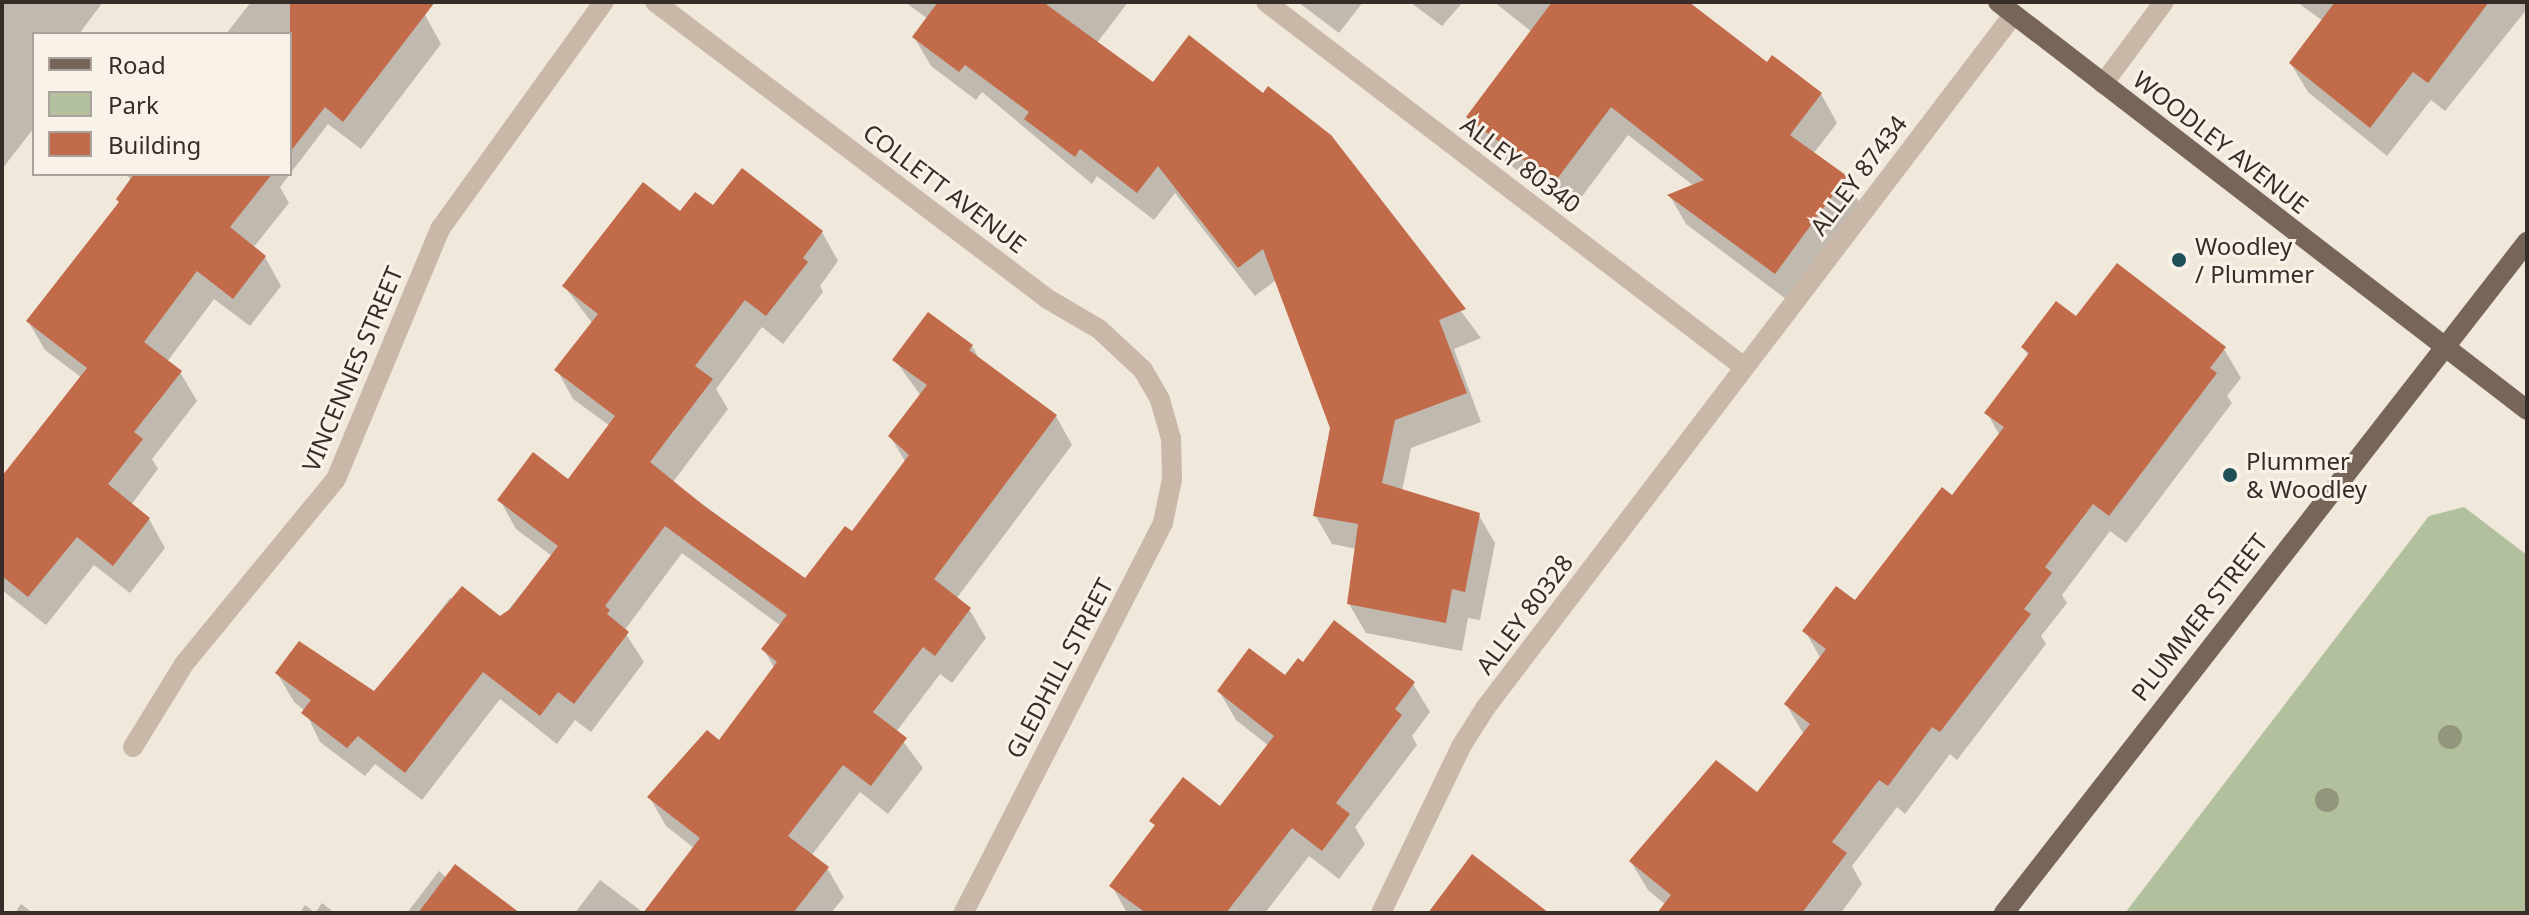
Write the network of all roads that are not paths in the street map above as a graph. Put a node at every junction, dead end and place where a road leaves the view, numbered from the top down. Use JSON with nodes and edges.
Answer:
{"nodes":[{"id":1,"x":604,"y":2,"type":"edge"},
{"id":2,"x":655,"y":2,"type":"edge"},
{"id":3,"x":1266,"y":2,"type":"edge"},
{"id":4,"x":2164,"y":2,"type":"edge"},
{"id":5,"x":2006,"y":8,"type":"edge"},
{"id":6,"x":2103,"y":84,"type":"junction"},
{"id":7,"x":2527,"y":242,"type":"edge"},
{"id":8,"x":2444,"y":348,"type":"junction"},
{"id":9,"x":1744,"y":367,"type":"junction"},
{"id":10,"x":2527,"y":410,"type":"edge"},
{"id":11,"x":1171,"y":438,"type":"joint"},
{"id":12,"x":133,"y":747,"type":"dead end"},
{"id":13,"x":963,"y":913,"type":"edge"},
{"id":14,"x":1381,"y":913,"type":"edge"},
{"id":15,"x":2004,"y":913,"type":"edge"}],
"edges":[{"from":1,"to":12,"type":"street","name":"VINCENNES STREET"},
{"from":2,"to":11,"type":"street","name":"COLLETT AVENUE"},
{"from":3,"to":9,"type":"street","name":"ALLEY 80340"},
{"from":4,"to":6,"type":"street"},
{"from":5,"to":6,"type":"main road","name":"WOODLEY AVENUE"},
{"from":5,"to":9,"type":"street","name":"ALLEY 87434"},
{"from":6,"to":8,"type":"main road","name":"WOODLEY AVENUE"},
{"from":7,"to":8,"type":"main road","name":"PLUMMER STREET"},
{"from":8,"to":10,"type":"main road","name":"WOODLEY AVENUE"},
{"from":8,"to":15,"type":"main road","name":"PLUMMER STREET"},
{"from":9,"to":14,"type":"street","name":"ALLEY 80328"},
{"from":11,"to":13,"type":"street","name":"GLEDHILL STREET"}]}
